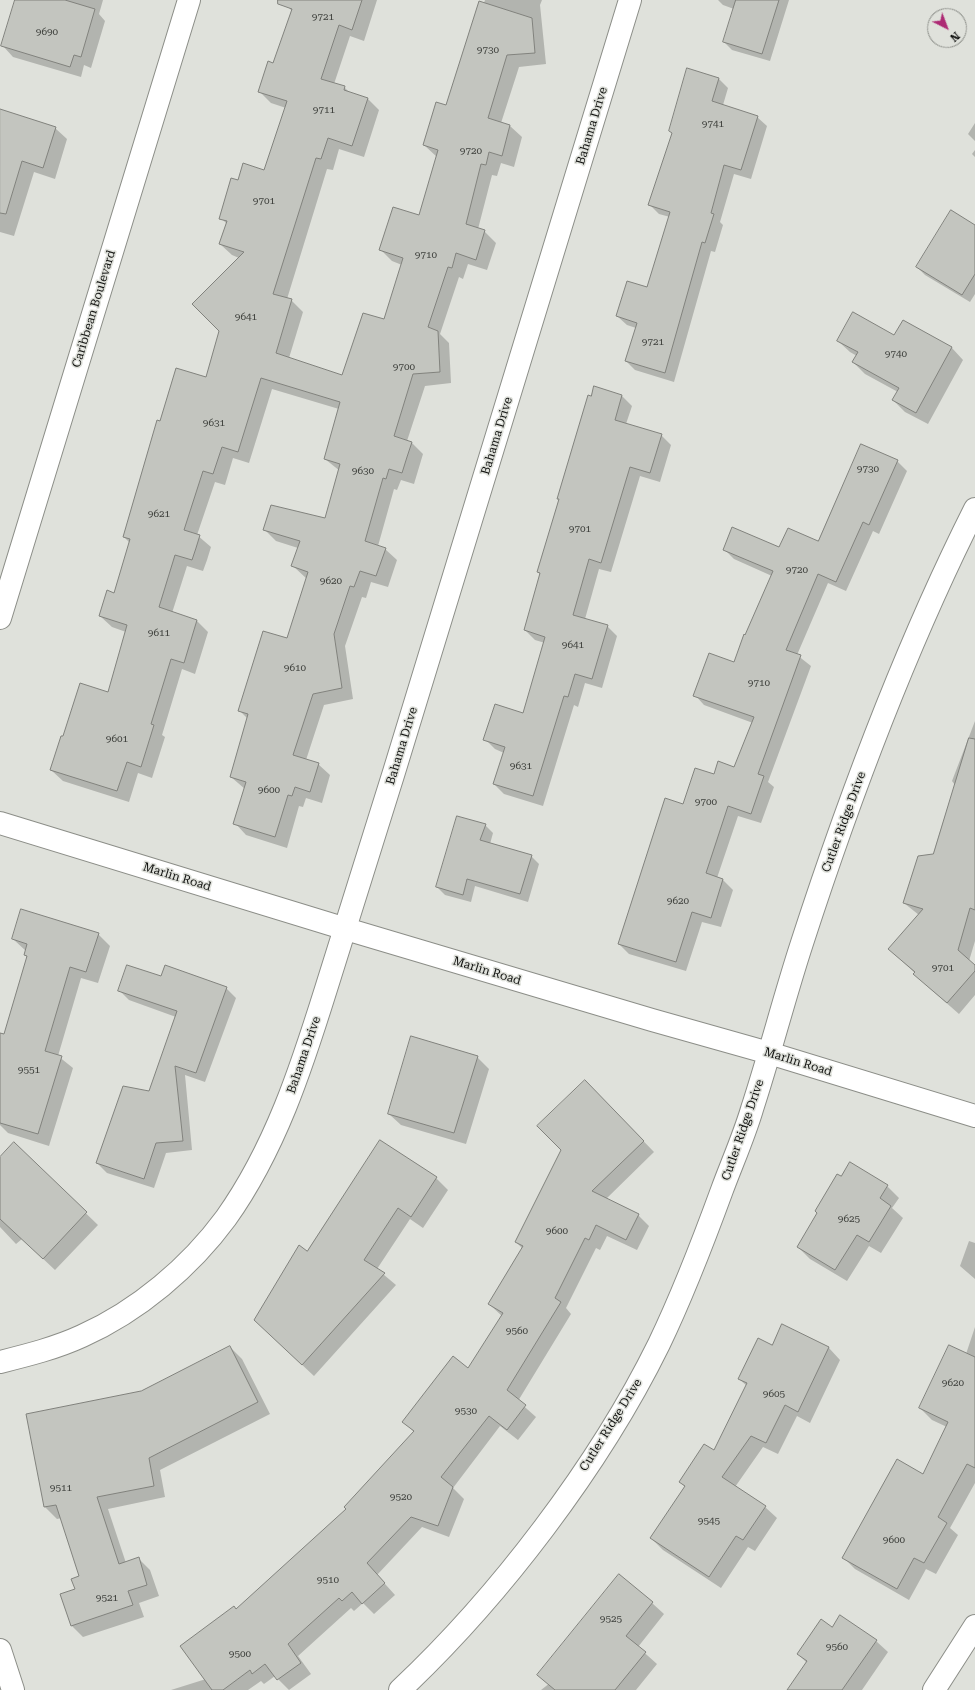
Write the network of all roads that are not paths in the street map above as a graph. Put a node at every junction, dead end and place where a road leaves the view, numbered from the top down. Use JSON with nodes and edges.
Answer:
{"nodes":[{"id":1,"x":189,"y":0,"type":"edge"},
{"id":2,"x":630,"y":0,"type":"edge"},
{"id":3,"x":975,"y":509,"type":"edge"},
{"id":4,"x":0,"y":618,"type":"edge"},
{"id":5,"x":0,"y":823,"type":"edge"},
{"id":6,"x":346,"y":929,"type":"junction"},
{"id":7,"x":769,"y":1053,"type":"junction"},
{"id":8,"x":975,"y":1116,"type":"edge"},
{"id":9,"x":0,"y":1362,"type":"edge"},
{"id":10,"x":975,"y":1626,"type":"edge"},
{"id":11,"x":0,"y":1650,"type":"edge"},
{"id":12,"x":13,"y":1690,"type":"edge"},
{"id":13,"x":400,"y":1690,"type":"edge"},
{"id":14,"x":934,"y":1690,"type":"edge"}],
"edges":[{"from":1,"to":4,"type":"street","name":"Caribbean Boulevard"},
{"from":2,"to":6,"type":"street","name":"Bahama Drive"},
{"from":3,"to":7,"type":"street","name":"Cutler Ridge Drive"},
{"from":5,"to":6,"type":"street","name":"Marlin Road"},
{"from":6,"to":7,"type":"street","name":"Marlin Road"},
{"from":6,"to":9,"type":"street","name":"Bahama Drive"},
{"from":7,"to":8,"type":"street","name":"Marlin Road"},
{"from":7,"to":13,"type":"street","name":"Cutler Ridge Drive"},
{"from":10,"to":14,"type":"street"},
{"from":11,"to":12,"type":"street"}]}
